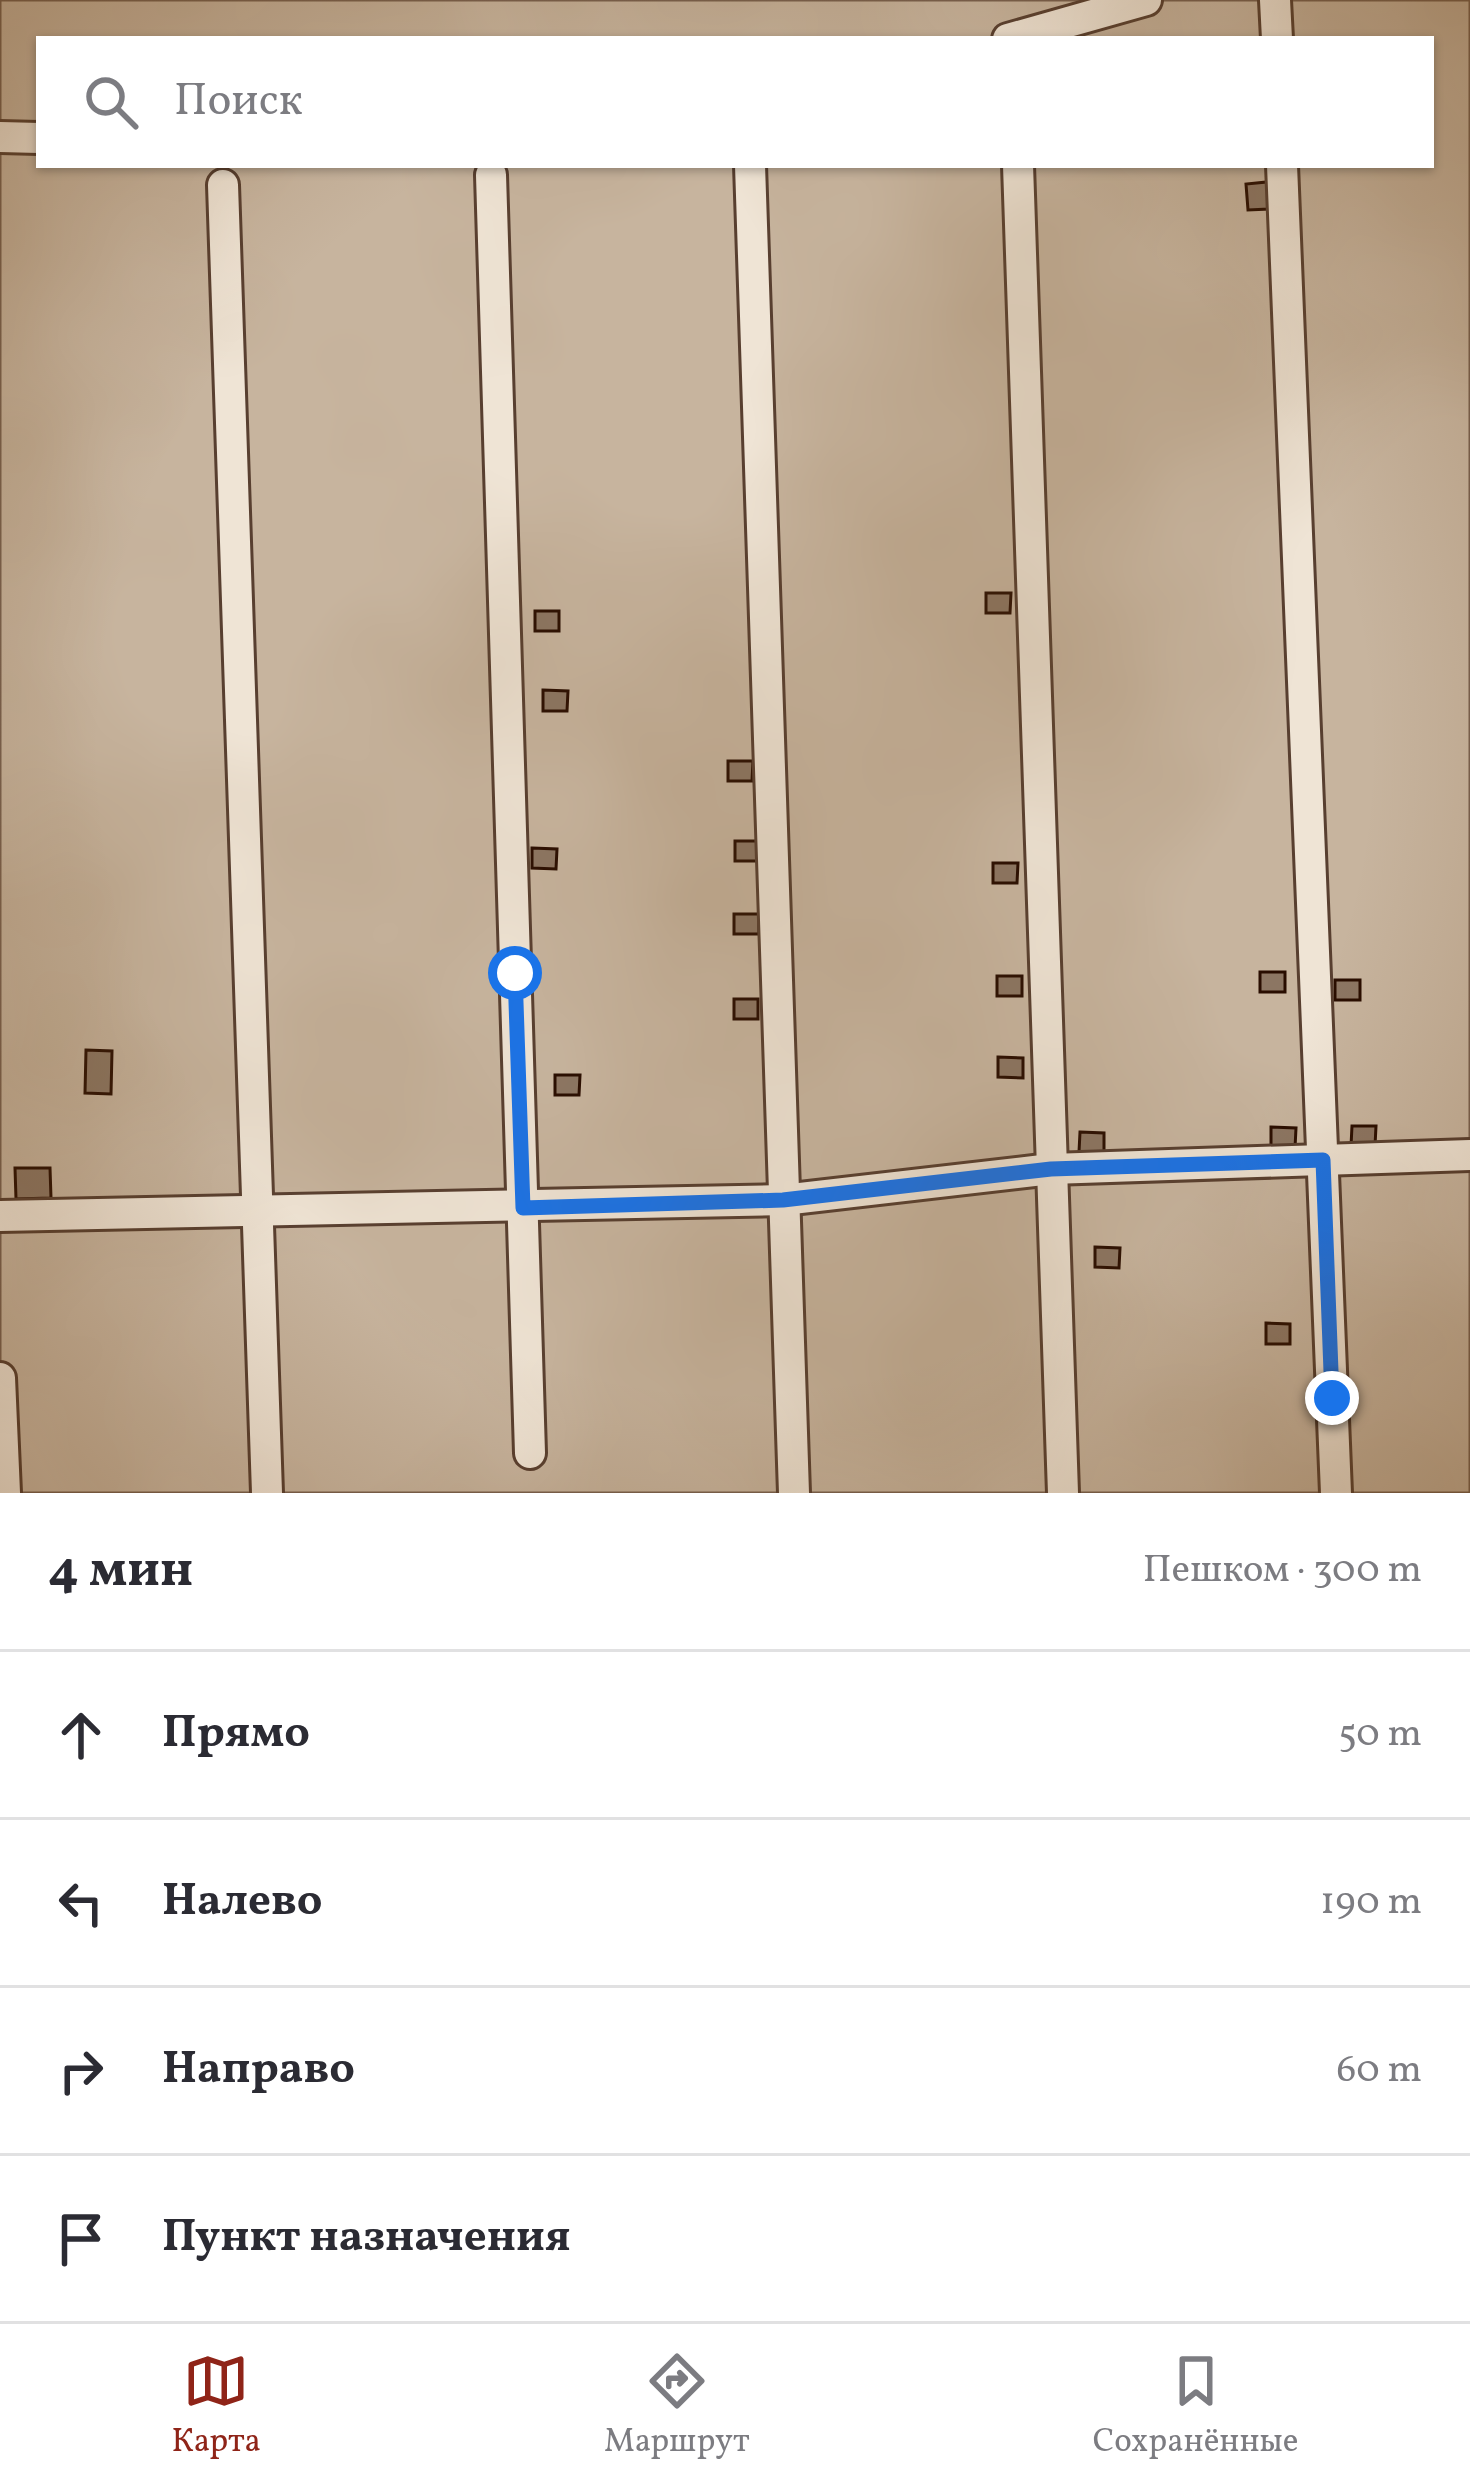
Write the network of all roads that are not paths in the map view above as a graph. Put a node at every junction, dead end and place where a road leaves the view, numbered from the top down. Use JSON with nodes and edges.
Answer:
{"nodes":[{"id":1,"x":1146,"y":0,"type":"edge"},
{"id":2,"x":1275,"y":0,"type":"edge"},
{"id":3,"x":1019,"y":36,"type":"edge"},
{"id":4,"x":1277,"y":36,"type":"edge"},
{"id":5,"x":0,"y":137,"type":"edge"},
{"id":6,"x":36,"y":138,"type":"edge"},
{"id":7,"x":751,"y":168,"type":"edge"},
{"id":8,"x":1018,"y":168,"type":"edge"},
{"id":9,"x":1282,"y":168,"type":"edge"},
{"id":10,"x":491,"y":176,"type":"dead end"},
{"id":11,"x":223,"y":185,"type":"dead end"},
{"id":12,"x":1470,"y":1156,"type":"edge"},
{"id":13,"x":1323,"y":1160,"type":"junction"},
{"id":14,"x":1051,"y":1169,"type":"junction"},
{"id":15,"x":783,"y":1200,"type":"junction"},
{"id":16,"x":523,"y":1208,"type":"junction"},
{"id":17,"x":258,"y":1212,"type":"junction"},
{"id":18,"x":0,"y":1216,"type":"edge"},
{"id":19,"x":0,"y":1378,"type":"edge"},
{"id":20,"x":530,"y":1454,"type":"dead end"},
{"id":21,"x":5,"y":1493,"type":"edge"},
{"id":22,"x":267,"y":1493,"type":"edge"},
{"id":23,"x":794,"y":1493,"type":"edge"},
{"id":24,"x":1063,"y":1493,"type":"edge"},
{"id":25,"x":1336,"y":1493,"type":"edge"}],
"edges":[{"from":1,"to":3,"type":"lane"},
{"from":2,"to":4,"type":"lane"},
{"from":5,"to":6,"type":"lane"},
{"from":7,"to":15,"type":"lane"},
{"from":8,"to":14,"type":"lane"},
{"from":9,"to":13,"type":"lane"},
{"from":10,"to":16,"type":"lane"},
{"from":11,"to":17,"type":"lane"},
{"from":12,"to":13,"type":"lane"},
{"from":13,"to":14,"type":"lane"},
{"from":13,"to":25,"type":"lane"},
{"from":14,"to":15,"type":"lane"},
{"from":14,"to":24,"type":"lane"},
{"from":15,"to":16,"type":"lane"},
{"from":15,"to":23,"type":"lane"},
{"from":16,"to":17,"type":"lane"},
{"from":16,"to":20,"type":"lane"},
{"from":17,"to":18,"type":"lane"},
{"from":17,"to":22,"type":"lane"},
{"from":19,"to":21,"type":"lane"}]}
